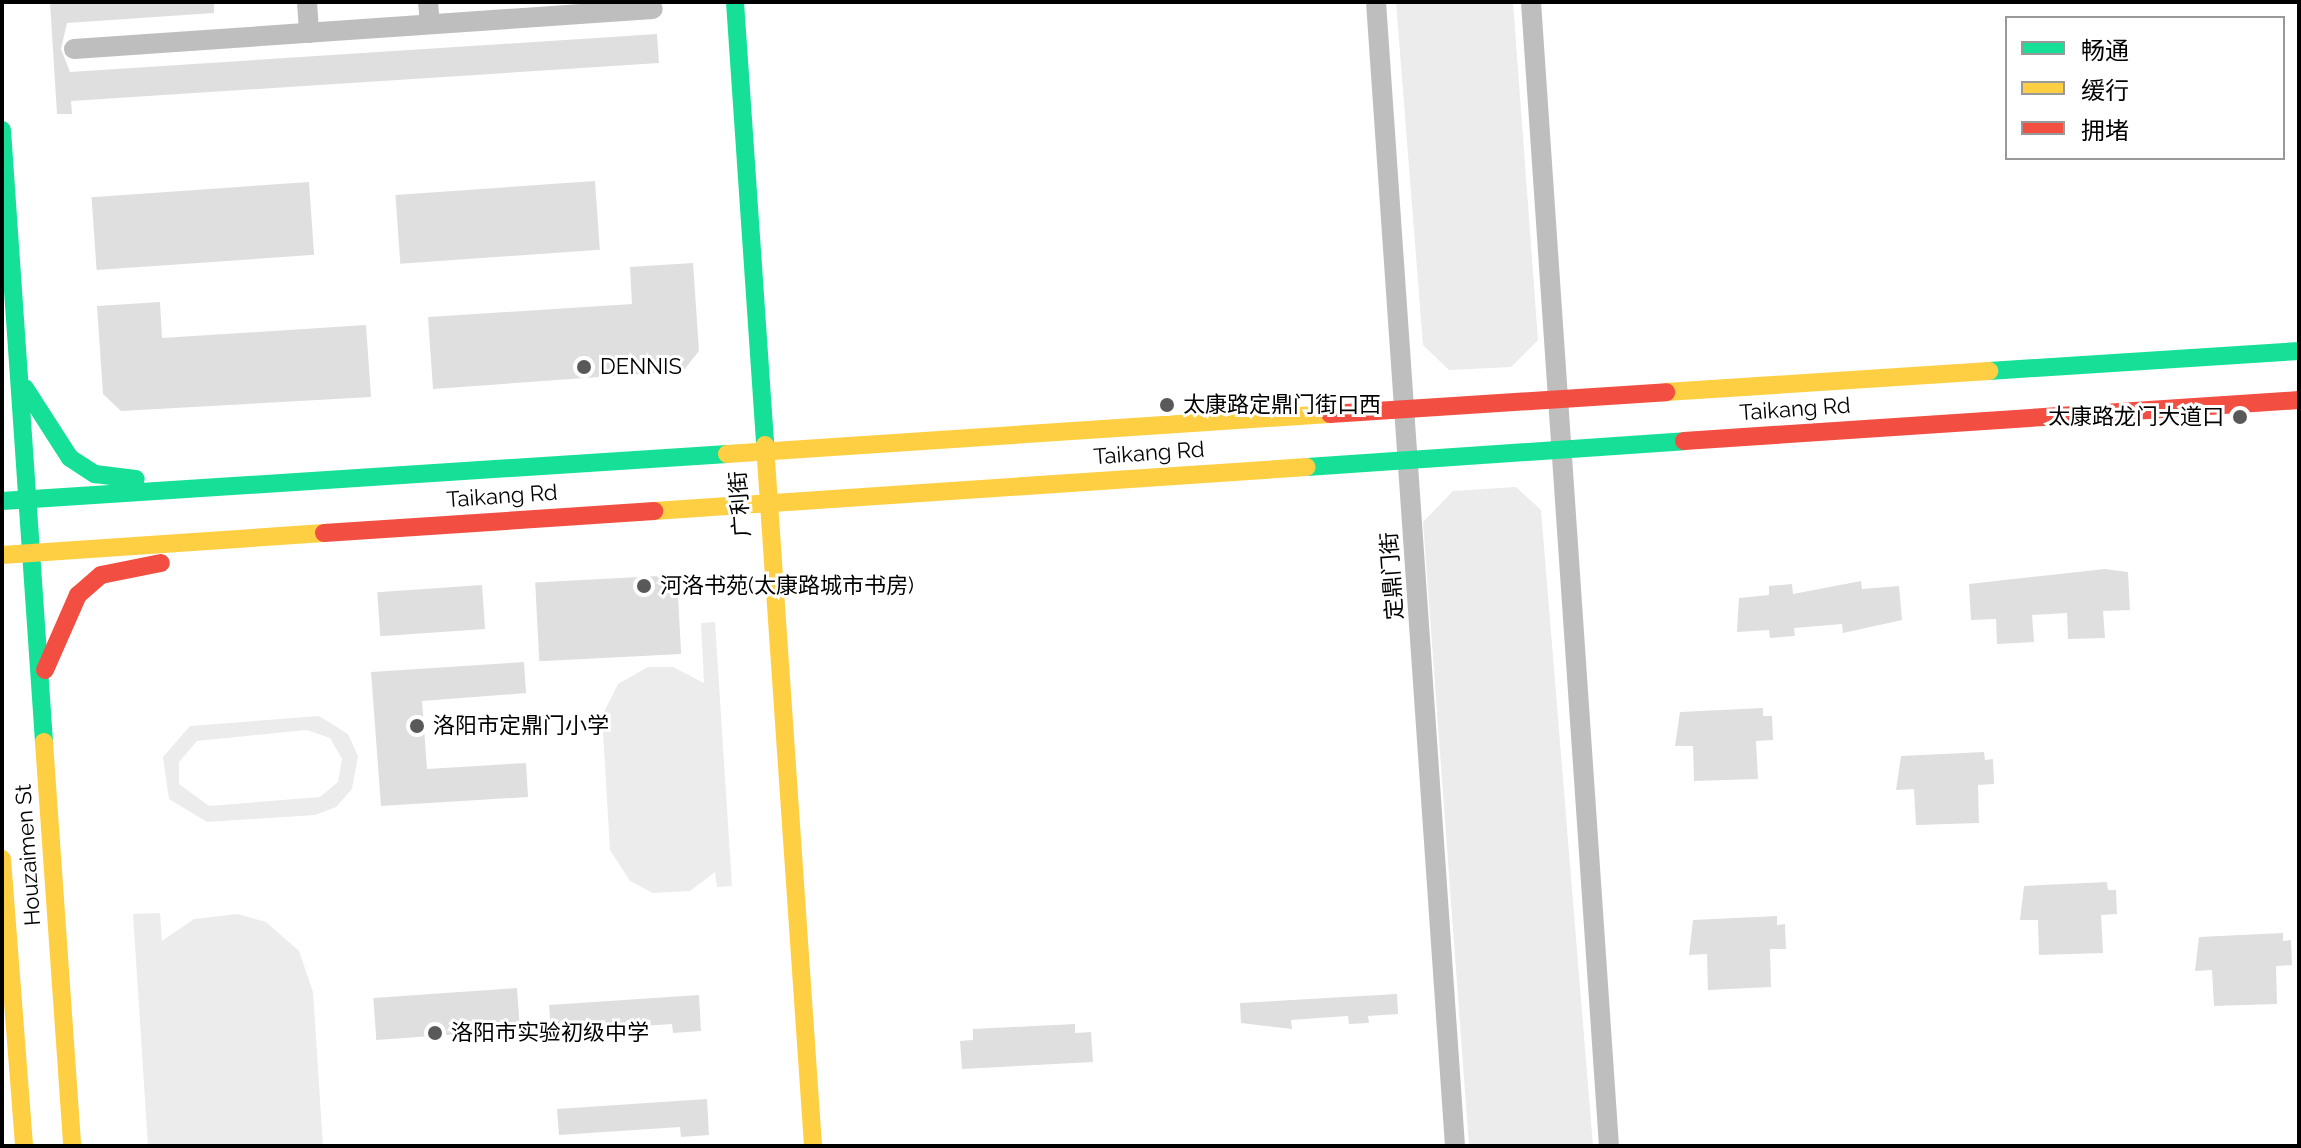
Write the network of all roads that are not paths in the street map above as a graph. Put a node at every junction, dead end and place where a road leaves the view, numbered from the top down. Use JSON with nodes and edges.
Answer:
{"nodes":[{"id":1,"x":307,"y":2,"type":"edge"},
{"id":2,"x":428,"y":2,"type":"edge"},
{"id":3,"x":720,"y":2,"type":"edge"},
{"id":4,"x":735,"y":2,"type":"edge"},
{"id":5,"x":1376,"y":2,"type":"edge"},
{"id":6,"x":1531,"y":2,"type":"edge"},
{"id":7,"x":653,"y":9,"type":"dead end"},
{"id":8,"x":430,"y":24,"type":"junction"},
{"id":9,"x":309,"y":33,"type":"junction"},
{"id":10,"x":74,"y":49,"type":"dead end"},
{"id":11,"x":2,"y":130,"type":"edge"},
{"id":12,"x":2299,"y":351,"type":"edge"},
{"id":13,"x":20,"y":378,"type":"junction"},
{"id":14,"x":1558,"y":397,"type":"junction"},
{"id":15,"x":2299,"y":400,"type":"edge"},
{"id":16,"x":1405,"y":411,"type":"junction"},
{"id":17,"x":1562,"y":448,"type":"junction"},
{"id":18,"x":753,"y":452,"type":"junction"},
{"id":19,"x":1409,"y":461,"type":"junction"},
{"id":20,"x":255,"y":485,"type":"junction"},
{"id":21,"x":28,"y":498,"type":"junction"},
{"id":22,"x":2,"y":501,"type":"edge"},
{"id":23,"x":756,"y":501,"type":"junction"},
{"id":24,"x":260,"y":538,"type":"junction"},
{"id":25,"x":2,"y":555,"type":"edge"},
{"id":26,"x":31,"y":555,"type":"junction"},
{"id":27,"x":40,"y":686,"type":"junction"},
{"id":28,"x":2,"y":859,"type":"edge"},
{"id":29,"x":24,"y":1146,"type":"edge"},
{"id":30,"x":72,"y":1146,"type":"edge"},
{"id":31,"x":797,"y":1146,"type":"edge"},
{"id":32,"x":813,"y":1146,"type":"edge"},
{"id":33,"x":1455,"y":1146,"type":"edge"},
{"id":34,"x":1609,"y":1146,"type":"edge"}],
"edges":[{"from":1,"to":9,"type":"street"},
{"from":2,"to":8,"type":"street"},
{"from":3,"to":18,"type":"main road","name":"广利街"},
{"from":4,"to":18,"type":"main road","name":"广利街"},
{"from":5,"to":16,"type":"street","name":"定鼎门街"},
{"from":6,"to":14,"type":"street"},
{"from":7,"to":8,"type":"street"},
{"from":8,"to":9,"type":"street"},
{"from":9,"to":10,"type":"street"},
{"from":11,"to":13,"type":"main road","name":"Houzaimen St"},
{"from":12,"to":14,"type":"main road","name":"Taikang Rd"},
{"from":13,"to":20,"type":"main road"},
{"from":13,"to":21,"type":"main road","name":"Houzaimen St"},
{"from":14,"to":16,"type":"main road","name":"Taikang Rd"},
{"from":14,"to":17,"type":"street"},
{"from":15,"to":17,"type":"main road","name":"Taikang Rd"},
{"from":16,"to":18,"type":"main road","name":"Taikang Rd"},
{"from":16,"to":19,"type":"street","name":"定鼎门街"},
{"from":17,"to":19,"type":"main road","name":"Taikang Rd"},
{"from":17,"to":34,"type":"street"},
{"from":18,"to":20,"type":"main road","name":"Taikang Rd"},
{"from":18,"to":23,"type":"main road","name":"广利街"},
{"from":19,"to":23,"type":"main road","name":"Taikang Rd"},
{"from":19,"to":33,"type":"street","name":"定鼎门街"},
{"from":20,"to":21,"type":"main road","name":"Taikang Rd"},
{"from":21,"to":22,"type":"main road","name":"Taikang Rd"},
{"from":21,"to":26,"type":"main road","name":"Houzaimen St"},
{"from":23,"to":24,"type":"main road","name":"Taikang Rd"},
{"from":23,"to":31,"type":"main road","name":"广利街"},
{"from":23,"to":32,"type":"main road","name":"广利街"},
{"from":24,"to":26,"type":"main road","name":"Taikang Rd"},
{"from":24,"to":27,"type":"main road"},
{"from":25,"to":26,"type":"main road","name":"Taikang Rd"},
{"from":26,"to":27,"type":"main road","name":"Houzaimen St"},
{"from":27,"to":30,"type":"main road","name":"Houzaimen St"},
{"from":28,"to":29,"type":"main road","name":"Houzaimen St"}]}
